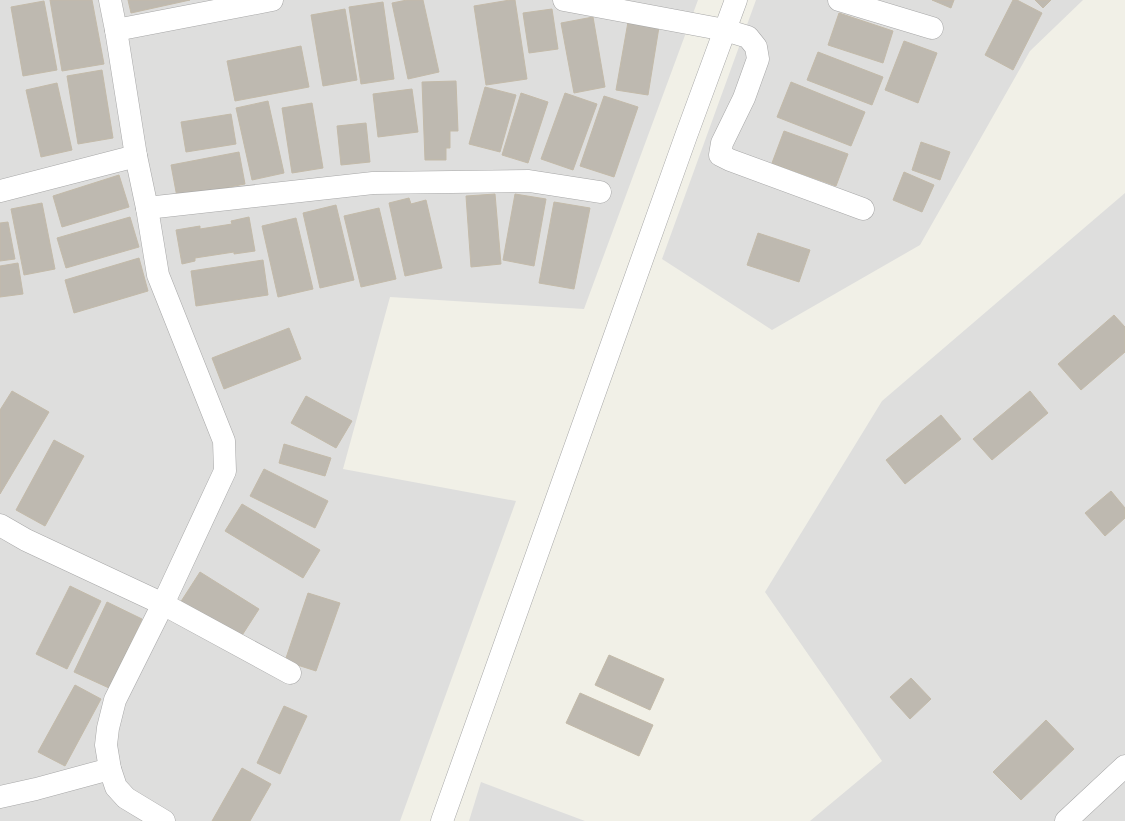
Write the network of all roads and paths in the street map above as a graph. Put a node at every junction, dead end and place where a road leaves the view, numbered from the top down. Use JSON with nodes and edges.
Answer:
{"nodes":[{"id":1,"x":110,"y":0,"type":"edge"},
{"id":2,"x":272,"y":0,"type":"edge"},
{"id":3,"x":564,"y":0,"type":"edge"},
{"id":4,"x":736,"y":0,"type":"edge"},
{"id":5,"x":839,"y":0,"type":"edge"},
{"id":6,"x":932,"y":28,"type":"dead end"},
{"id":7,"x":116,"y":30,"type":"junction"},
{"id":8,"x":725,"y":30,"type":"junction"},
{"id":9,"x":136,"y":156,"type":"junction"},
{"id":10,"x":0,"y":190,"type":"edge"},
{"id":11,"x":600,"y":192,"type":"dead end"},
{"id":12,"x":147,"y":208,"type":"junction"},
{"id":13,"x":863,"y":209,"type":"dead end"},
{"id":14,"x":0,"y":526,"type":"edge"},
{"id":15,"x":163,"y":604,"type":"junction"},
{"id":16,"x":290,"y":673,"type":"dead end"},
{"id":17,"x":1125,"y":766,"type":"edge"},
{"id":18,"x":110,"y":769,"type":"junction"},
{"id":19,"x":0,"y":797,"type":"edge"},
{"id":20,"x":164,"y":821,"type":"edge"},
{"id":21,"x":442,"y":821,"type":"edge"},
{"id":22,"x":1066,"y":821,"type":"edge"}],
"edges":[{"from":1,"to":7,"type":"street"},
{"from":2,"to":7,"type":"street"},
{"from":3,"to":8,"type":"street"},
{"from":4,"to":8,"type":"street"},
{"from":5,"to":6,"type":"street"},
{"from":7,"to":9,"type":"street"},
{"from":8,"to":13,"type":"street"},
{"from":8,"to":21,"type":"street"},
{"from":9,"to":10,"type":"street"},
{"from":9,"to":12,"type":"street"},
{"from":11,"to":12,"type":"street"},
{"from":12,"to":15,"type":"street"},
{"from":14,"to":15,"type":"street"},
{"from":15,"to":16,"type":"street"},
{"from":15,"to":18,"type":"street"},
{"from":17,"to":22,"type":"street"},
{"from":18,"to":19,"type":"street"},
{"from":18,"to":20,"type":"street"}]}
